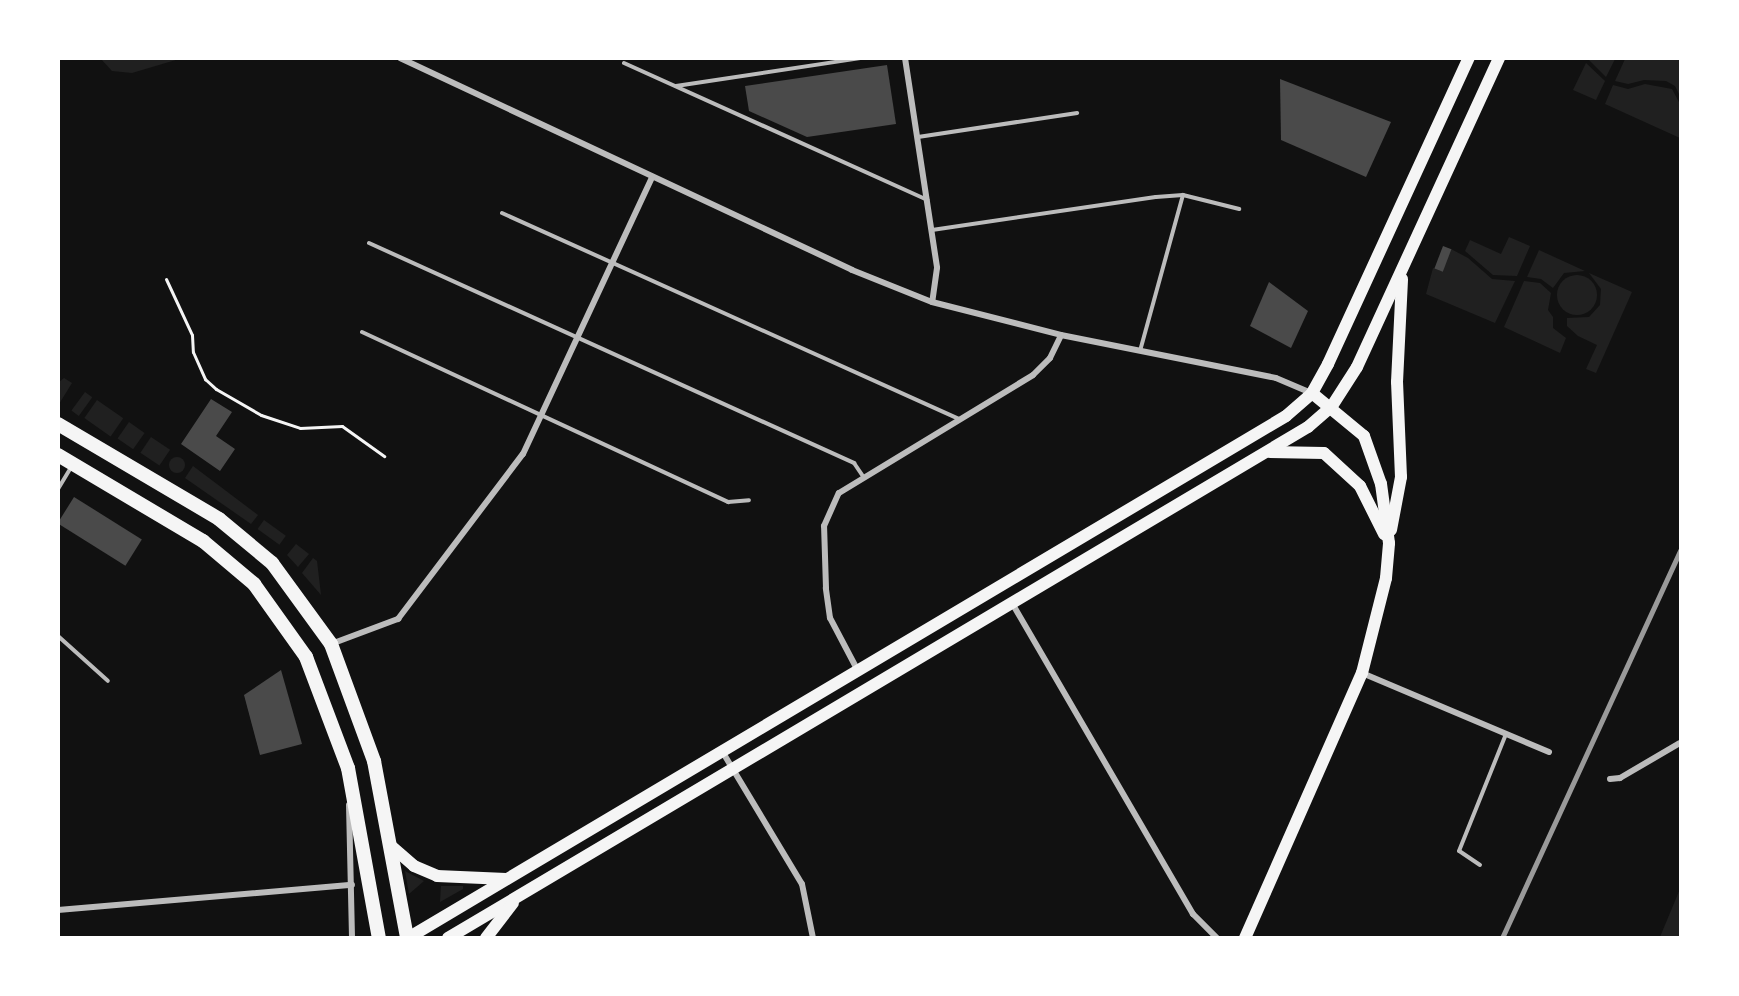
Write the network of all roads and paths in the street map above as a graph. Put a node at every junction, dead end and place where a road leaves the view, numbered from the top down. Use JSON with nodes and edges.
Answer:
{"nodes":[{"id":1,"x":399,"y":58,"type":"edge"},
{"id":2,"x":862,"y":58,"type":"edge"},
{"id":3,"x":905,"y":58,"type":"edge"},
{"id":4,"x":1469,"y":58,"type":"edge"},
{"id":5,"x":1499,"y":58,"type":"edge"},
{"id":6,"x":624,"y":63,"type":"dead end"},
{"id":7,"x":676,"y":86,"type":"junction"},
{"id":8,"x":1077,"y":113,"type":"dead end"},
{"id":9,"x":917,"y":137,"type":"junction"},
{"id":10,"x":652,"y":177,"type":"junction"},
{"id":11,"x":1183,"y":195,"type":"junction"},
{"id":12,"x":927,"y":200,"type":"junction"},
{"id":13,"x":1239,"y":208,"type":"dead end"},
{"id":14,"x":502,"y":213,"type":"dead end"},
{"id":15,"x":931,"y":231,"type":"junction"},
{"id":16,"x":369,"y":243,"type":"dead end"},
{"id":17,"x":612,"y":261,"type":"junction"},
{"id":18,"x":1402,"y":269,"type":"junction"},
{"id":19,"x":165,"y":279,"type":"dead end"},
{"id":20,"x":932,"y":302,"type":"junction"},
{"id":21,"x":362,"y":332,"type":"dead end"},
{"id":22,"x":1060,"y":335,"type":"junction"},
{"id":23,"x":577,"y":338,"type":"junction"},
{"id":24,"x":1140,"y":351,"type":"junction"},
{"id":25,"x":1312,"y":393,"type":"junction"},
{"id":26,"x":1332,"y":406,"type":"junction"},
{"id":27,"x":540,"y":418,"type":"junction"},
{"id":28,"x":959,"y":419,"type":"junction"},
{"id":29,"x":58,"y":424,"type":"edge"},
{"id":30,"x":1266,"y":452,"type":"junction"},
{"id":31,"x":58,"y":455,"type":"edge"},
{"id":32,"x":384,"y":456,"type":"dead end"},
{"id":33,"x":73,"y":464,"type":"junction"},
{"id":34,"x":864,"y":478,"type":"junction"},
{"id":35,"x":58,"y":489,"type":"edge"},
{"id":36,"x":749,"y":500,"type":"dead end"},
{"id":37,"x":1389,"y":543,"type":"junction"},
{"id":38,"x":1012,"y":603,"type":"junction"},
{"id":39,"x":58,"y":636,"type":"edge"},
{"id":40,"x":331,"y":644,"type":"junction"},
{"id":41,"x":858,"y":671,"type":"junction"},
{"id":42,"x":1362,"y":673,"type":"junction"},
{"id":43,"x":108,"y":681,"type":"dead end"},
{"id":44,"x":1506,"y":734,"type":"junction"},
{"id":45,"x":1680,"y":743,"type":"edge"},
{"id":46,"x":722,"y":751,"type":"junction"},
{"id":47,"x":1549,"y":752,"type":"dead end"},
{"id":48,"x":348,"y":768,"type":"junction"},
{"id":49,"x":733,"y":769,"type":"junction"},
{"id":50,"x":1610,"y":779,"type":"dead end"},
{"id":51,"x":390,"y":845,"type":"junction"},
{"id":52,"x":1480,"y":865,"type":"dead end"},
{"id":53,"x":507,"y":879,"type":"junction"},
{"id":54,"x":352,"y":885,"type":"junction"},
{"id":55,"x":518,"y":896,"type":"junction"},
{"id":56,"x":58,"y":910,"type":"edge"},
{"id":57,"x":352,"y":938,"type":"edge"},
{"id":58,"x":379,"y":938,"type":"edge"},
{"id":59,"x":408,"y":938,"type":"edge"},
{"id":60,"x":448,"y":938,"type":"edge"},
{"id":61,"x":486,"y":938,"type":"edge"},
{"id":62,"x":813,"y":938,"type":"edge"},
{"id":63,"x":1216,"y":938,"type":"edge"},
{"id":64,"x":1245,"y":938,"type":"edge"}],
"edges":[{"from":1,"to":10,"type":"street"},
{"from":2,"to":7,"type":"lane"},
{"from":3,"to":9,"type":"street"},
{"from":4,"to":25,"type":"main road"},
{"from":5,"to":18,"type":"main road"},
{"from":6,"to":7,"type":"lane"},
{"from":7,"to":12,"type":"lane"},
{"from":8,"to":9,"type":"lane"},
{"from":9,"to":12,"type":"street"},
{"from":10,"to":17,"type":"street"},
{"from":10,"to":20,"type":"street"},
{"from":11,"to":13,"type":"lane"},
{"from":11,"to":15,"type":"lane"},
{"from":11,"to":24,"type":"lane"},
{"from":12,"to":15,"type":"street"},
{"from":14,"to":17,"type":"lane"},
{"from":15,"to":20,"type":"street"},
{"from":16,"to":23,"type":"lane"},
{"from":17,"to":23,"type":"street"},
{"from":17,"to":28,"type":"lane"},
{"from":18,"to":26,"type":"main road"},
{"from":18,"to":37,"type":"main road"},
{"from":19,"to":32,"type":"path"},
{"from":20,"to":22,"type":"street"},
{"from":21,"to":27,"type":"lane"},
{"from":22,"to":24,"type":"street"},
{"from":22,"to":28,"type":"street"},
{"from":23,"to":27,"type":"street"},
{"from":23,"to":34,"type":"lane"},
{"from":24,"to":25,"type":"street"},
{"from":25,"to":26,"type":"main road"},
{"from":25,"to":41,"type":"main road"},
{"from":26,"to":30,"type":"main road"},
{"from":26,"to":37,"type":"main road"},
{"from":27,"to":36,"type":"lane"},
{"from":27,"to":40,"type":"street"},
{"from":28,"to":34,"type":"street"},
{"from":29,"to":40,"type":"highway"},
{"from":30,"to":37,"type":"main road"},
{"from":30,"to":38,"type":"main road"},
{"from":31,"to":33,"type":"highway"},
{"from":33,"to":35,"type":"lane"},
{"from":33,"to":48,"type":"highway"},
{"from":34,"to":41,"type":"street"},
{"from":37,"to":42,"type":"main road"},
{"from":38,"to":49,"type":"main road"},
{"from":38,"to":63,"type":"street"},
{"from":39,"to":43,"type":"lane"},
{"from":40,"to":51,"type":"highway"},
{"from":41,"to":46,"type":"main road"},
{"from":42,"to":44,"type":"street"},
{"from":42,"to":64,"type":"main road"},
{"from":44,"to":47,"type":"street"},
{"from":44,"to":52,"type":"lane"},
{"from":45,"to":50,"type":"street"},
{"from":46,"to":49,"type":"street"},
{"from":46,"to":53,"type":"main road"},
{"from":48,"to":54,"type":"street"},
{"from":48,"to":58,"type":"highway"},
{"from":49,"to":55,"type":"main road"},
{"from":49,"to":62,"type":"street"},
{"from":51,"to":53,"type":"main road"},
{"from":51,"to":59,"type":"highway"},
{"from":53,"to":59,"type":"main road"},
{"from":54,"to":56,"type":"street"},
{"from":54,"to":57,"type":"street"},
{"from":55,"to":60,"type":"main road"},
{"from":55,"to":61,"type":"main road"}]}
